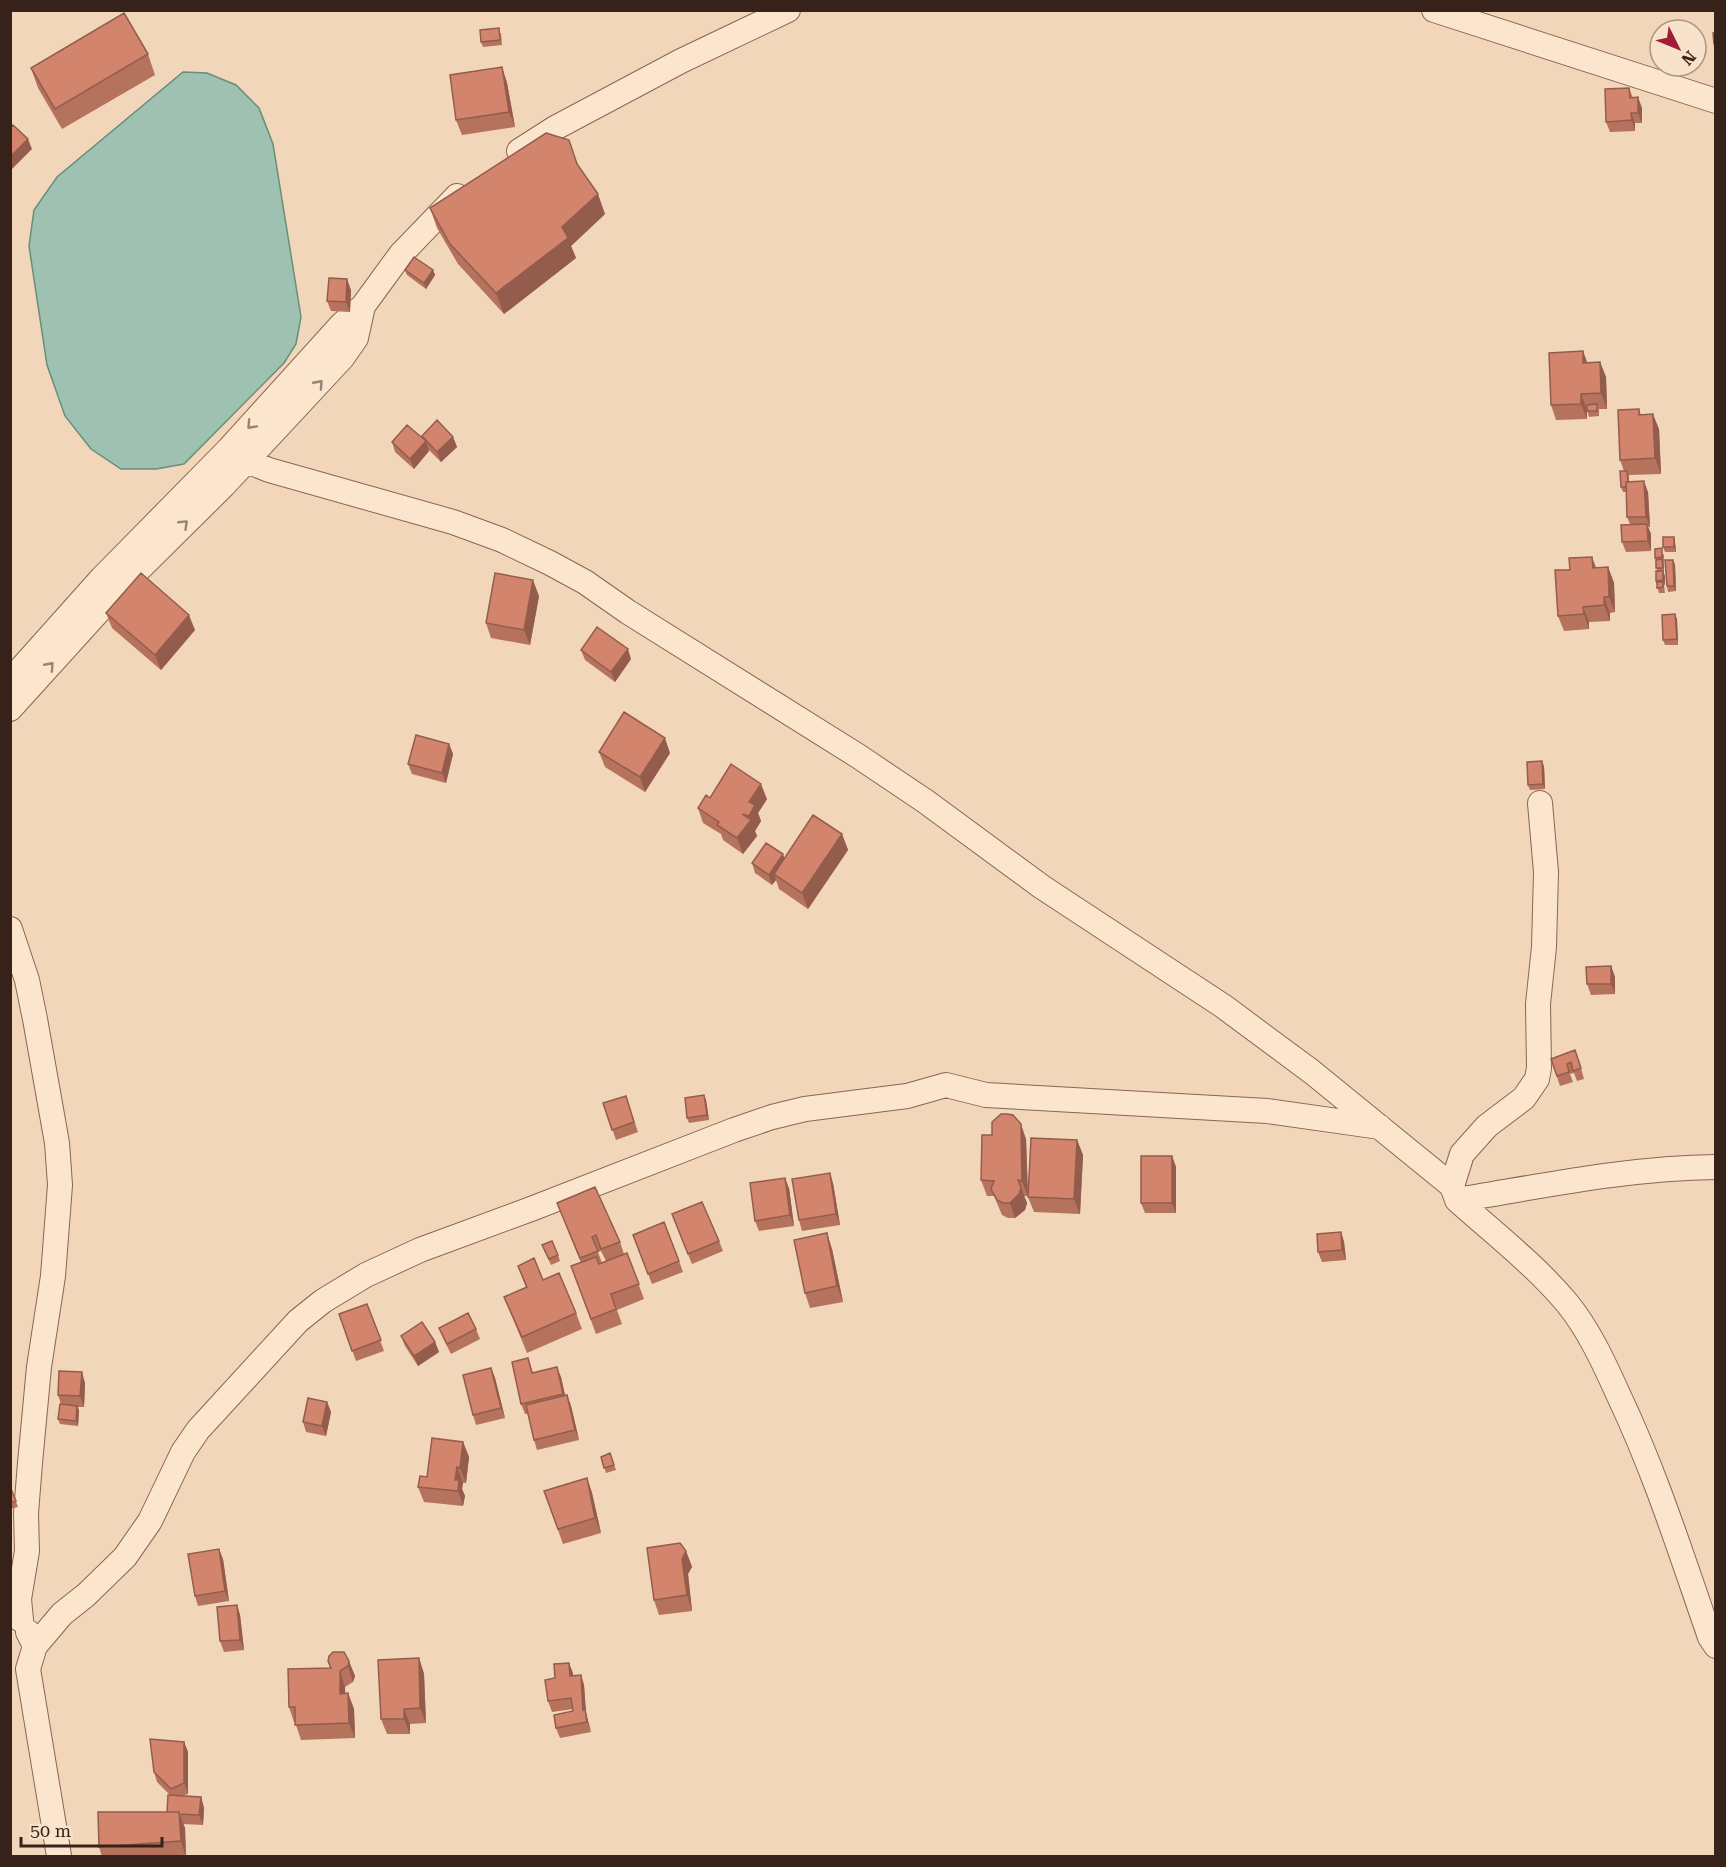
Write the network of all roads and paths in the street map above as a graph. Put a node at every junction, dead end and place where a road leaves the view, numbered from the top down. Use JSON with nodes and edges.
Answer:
{"nodes":[{"id":1,"x":788,"y":10,"type":"edge"},
{"id":2,"x":1434,"y":10,"type":"edge"},
{"id":3,"x":1716,"y":101,"type":"edge"},
{"id":4,"x":498,"y":164,"type":"edge"},
{"id":5,"x":471,"y":185,"type":"edge"},
{"id":6,"x":237,"y":455,"type":"junction"},
{"id":7,"x":110,"y":584,"type":"junction"},
{"id":8,"x":10,"y":681,"type":"edge"},
{"id":9,"x":10,"y":709,"type":"edge"},
{"id":10,"x":1540,"y":803,"type":"dead end"},
{"id":11,"x":10,"y":929,"type":"edge"},
{"id":12,"x":1380,"y":1127,"type":"junction"},
{"id":13,"x":1716,"y":1167,"type":"edge"},
{"id":14,"x":1455,"y":1193,"type":"junction"},
{"id":15,"x":10,"y":1581,"type":"edge"},
{"id":16,"x":21,"y":1620,"type":"junction"},
{"id":17,"x":35,"y":1646,"type":"junction"},
{"id":18,"x":1716,"y":1646,"type":"edge"},
{"id":19,"x":59,"y":1857,"type":"edge"}],
"edges":[{"from":1,"to":4,"type":"street"},
{"from":2,"to":3,"type":"street"},
{"from":5,"to":6,"type":"street"},
{"from":6,"to":7,"type":"street"},
{"from":6,"to":12,"type":"street"},
{"from":7,"to":8,"type":"street"},
{"from":9,"to":7,"type":"street","one_way":true},
{"from":10,"to":14,"type":"street"},
{"from":11,"to":16,"type":"street"},
{"from":12,"to":14,"type":"street"},
{"from":12,"to":17,"type":"street"},
{"from":13,"to":14,"type":"street"},
{"from":14,"to":18,"type":"street"},
{"from":15,"to":16,"type":"street"},
{"from":16,"to":17,"type":"street"},
{"from":17,"to":19,"type":"street"}]}
